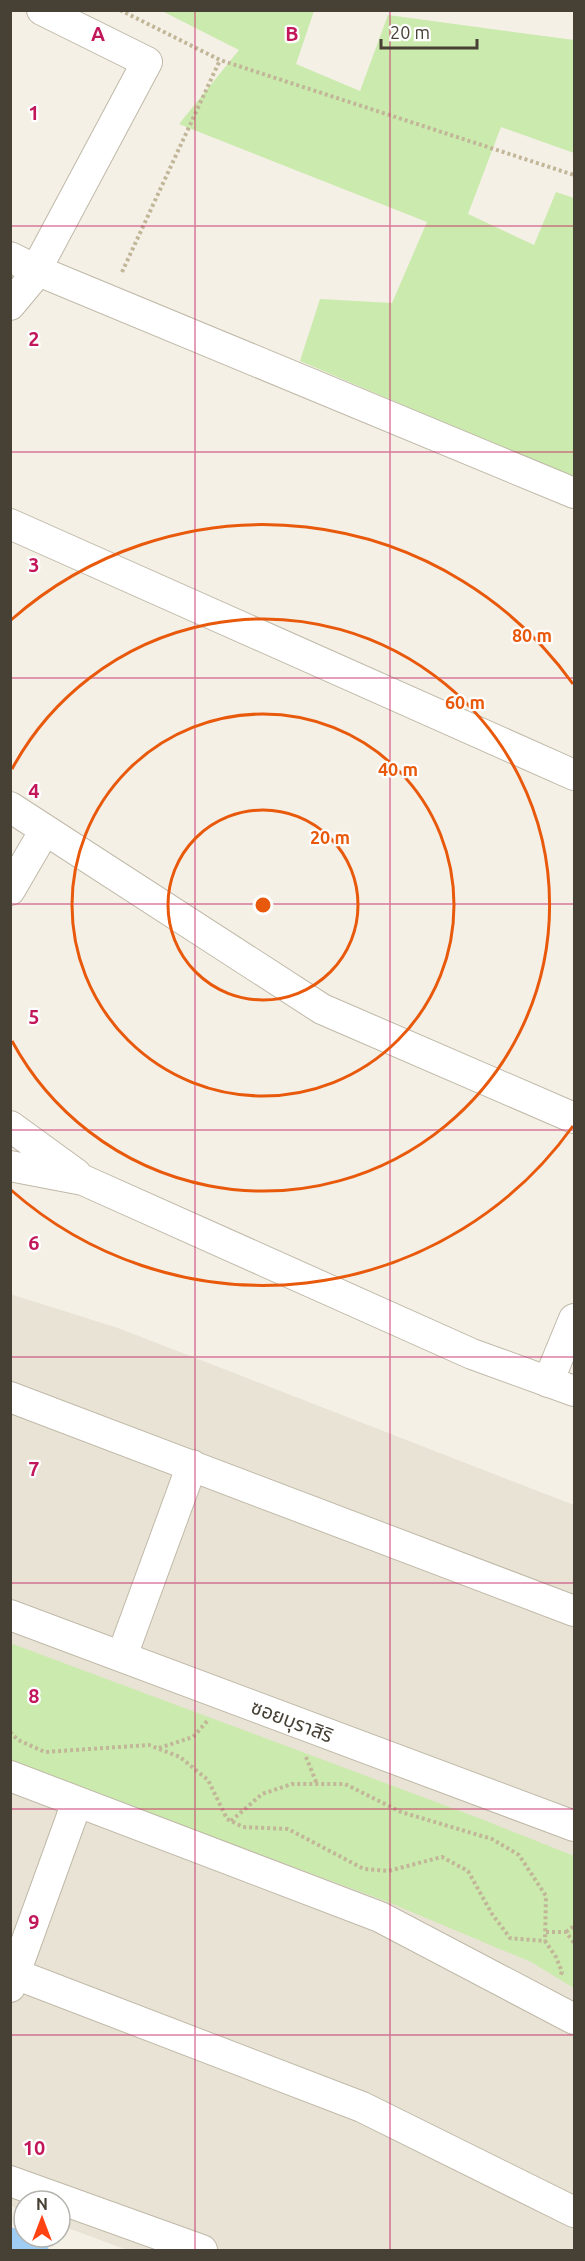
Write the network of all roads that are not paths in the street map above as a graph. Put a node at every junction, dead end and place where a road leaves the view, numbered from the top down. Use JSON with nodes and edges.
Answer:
{"nodes":[{"id":1,"x":42,"y":10,"type":"edge"},
{"id":2,"x":23,"y":263,"type":"edge"},
{"id":3,"x":10,"y":305,"type":"edge"},
{"id":4,"x":574,"y":493,"type":"edge"},
{"id":5,"x":10,"y":524,"type":"edge"},
{"id":6,"x":574,"y":775,"type":"edge"},
{"id":7,"x":10,"y":807,"type":"edge"},
{"id":8,"x":45,"y":830,"type":"junction"},
{"id":9,"x":10,"y":890,"type":"edge"},
{"id":10,"x":574,"y":1118,"type":"edge"},
{"id":11,"x":10,"y":1126,"type":"edge"},
{"id":12,"x":10,"y":1166,"type":"edge"},
{"id":13,"x":83,"y":1180,"type":"junction"},
{"id":14,"x":574,"y":1318,"type":"edge"},
{"id":15,"x":561,"y":1387,"type":"edge"},
{"id":16,"x":10,"y":1396,"type":"edge"},
{"id":17,"x":192,"y":1465,"type":"junction"},
{"id":18,"x":574,"y":1611,"type":"edge"},
{"id":19,"x":10,"y":1615,"type":"edge"},
{"id":20,"x":122,"y":1656,"type":"junction"},
{"id":21,"x":10,"y":1776,"type":"edge"},
{"id":22,"x":77,"y":1802,"type":"junction"},
{"id":23,"x":574,"y":1826,"type":"edge"},
{"id":24,"x":12,"y":1977,"type":"edge"},
{"id":25,"x":574,"y":2019,"type":"edge"},
{"id":26,"x":10,"y":2181,"type":"edge"},
{"id":27,"x":574,"y":2212,"type":"edge"},
{"id":28,"x":202,"y":2250,"type":"edge"}],
"edges":[{"from":1,"to":2,"type":"street"},
{"from":2,"to":3,"type":"street"},
{"from":2,"to":4,"type":"street"},
{"from":5,"to":6,"type":"street"},
{"from":7,"to":8,"type":"street"},
{"from":8,"to":9,"type":"street"},
{"from":8,"to":10,"type":"street"},
{"from":11,"to":13,"type":"street"},
{"from":12,"to":13,"type":"street"},
{"from":13,"to":15,"type":"street"},
{"from":14,"to":15,"type":"street"},
{"from":16,"to":17,"type":"street"},
{"from":17,"to":18,"type":"street"},
{"from":17,"to":20,"type":"street"},
{"from":19,"to":20,"type":"street","name":"ซอยบุราสิริ"},
{"from":20,"to":23,"type":"street","name":"ซอยบุราสิริ"},
{"from":21,"to":22,"type":"street"},
{"from":22,"to":24,"type":"street"},
{"from":22,"to":25,"type":"street"},
{"from":24,"to":27,"type":"street"},
{"from":26,"to":28,"type":"street"}]}
